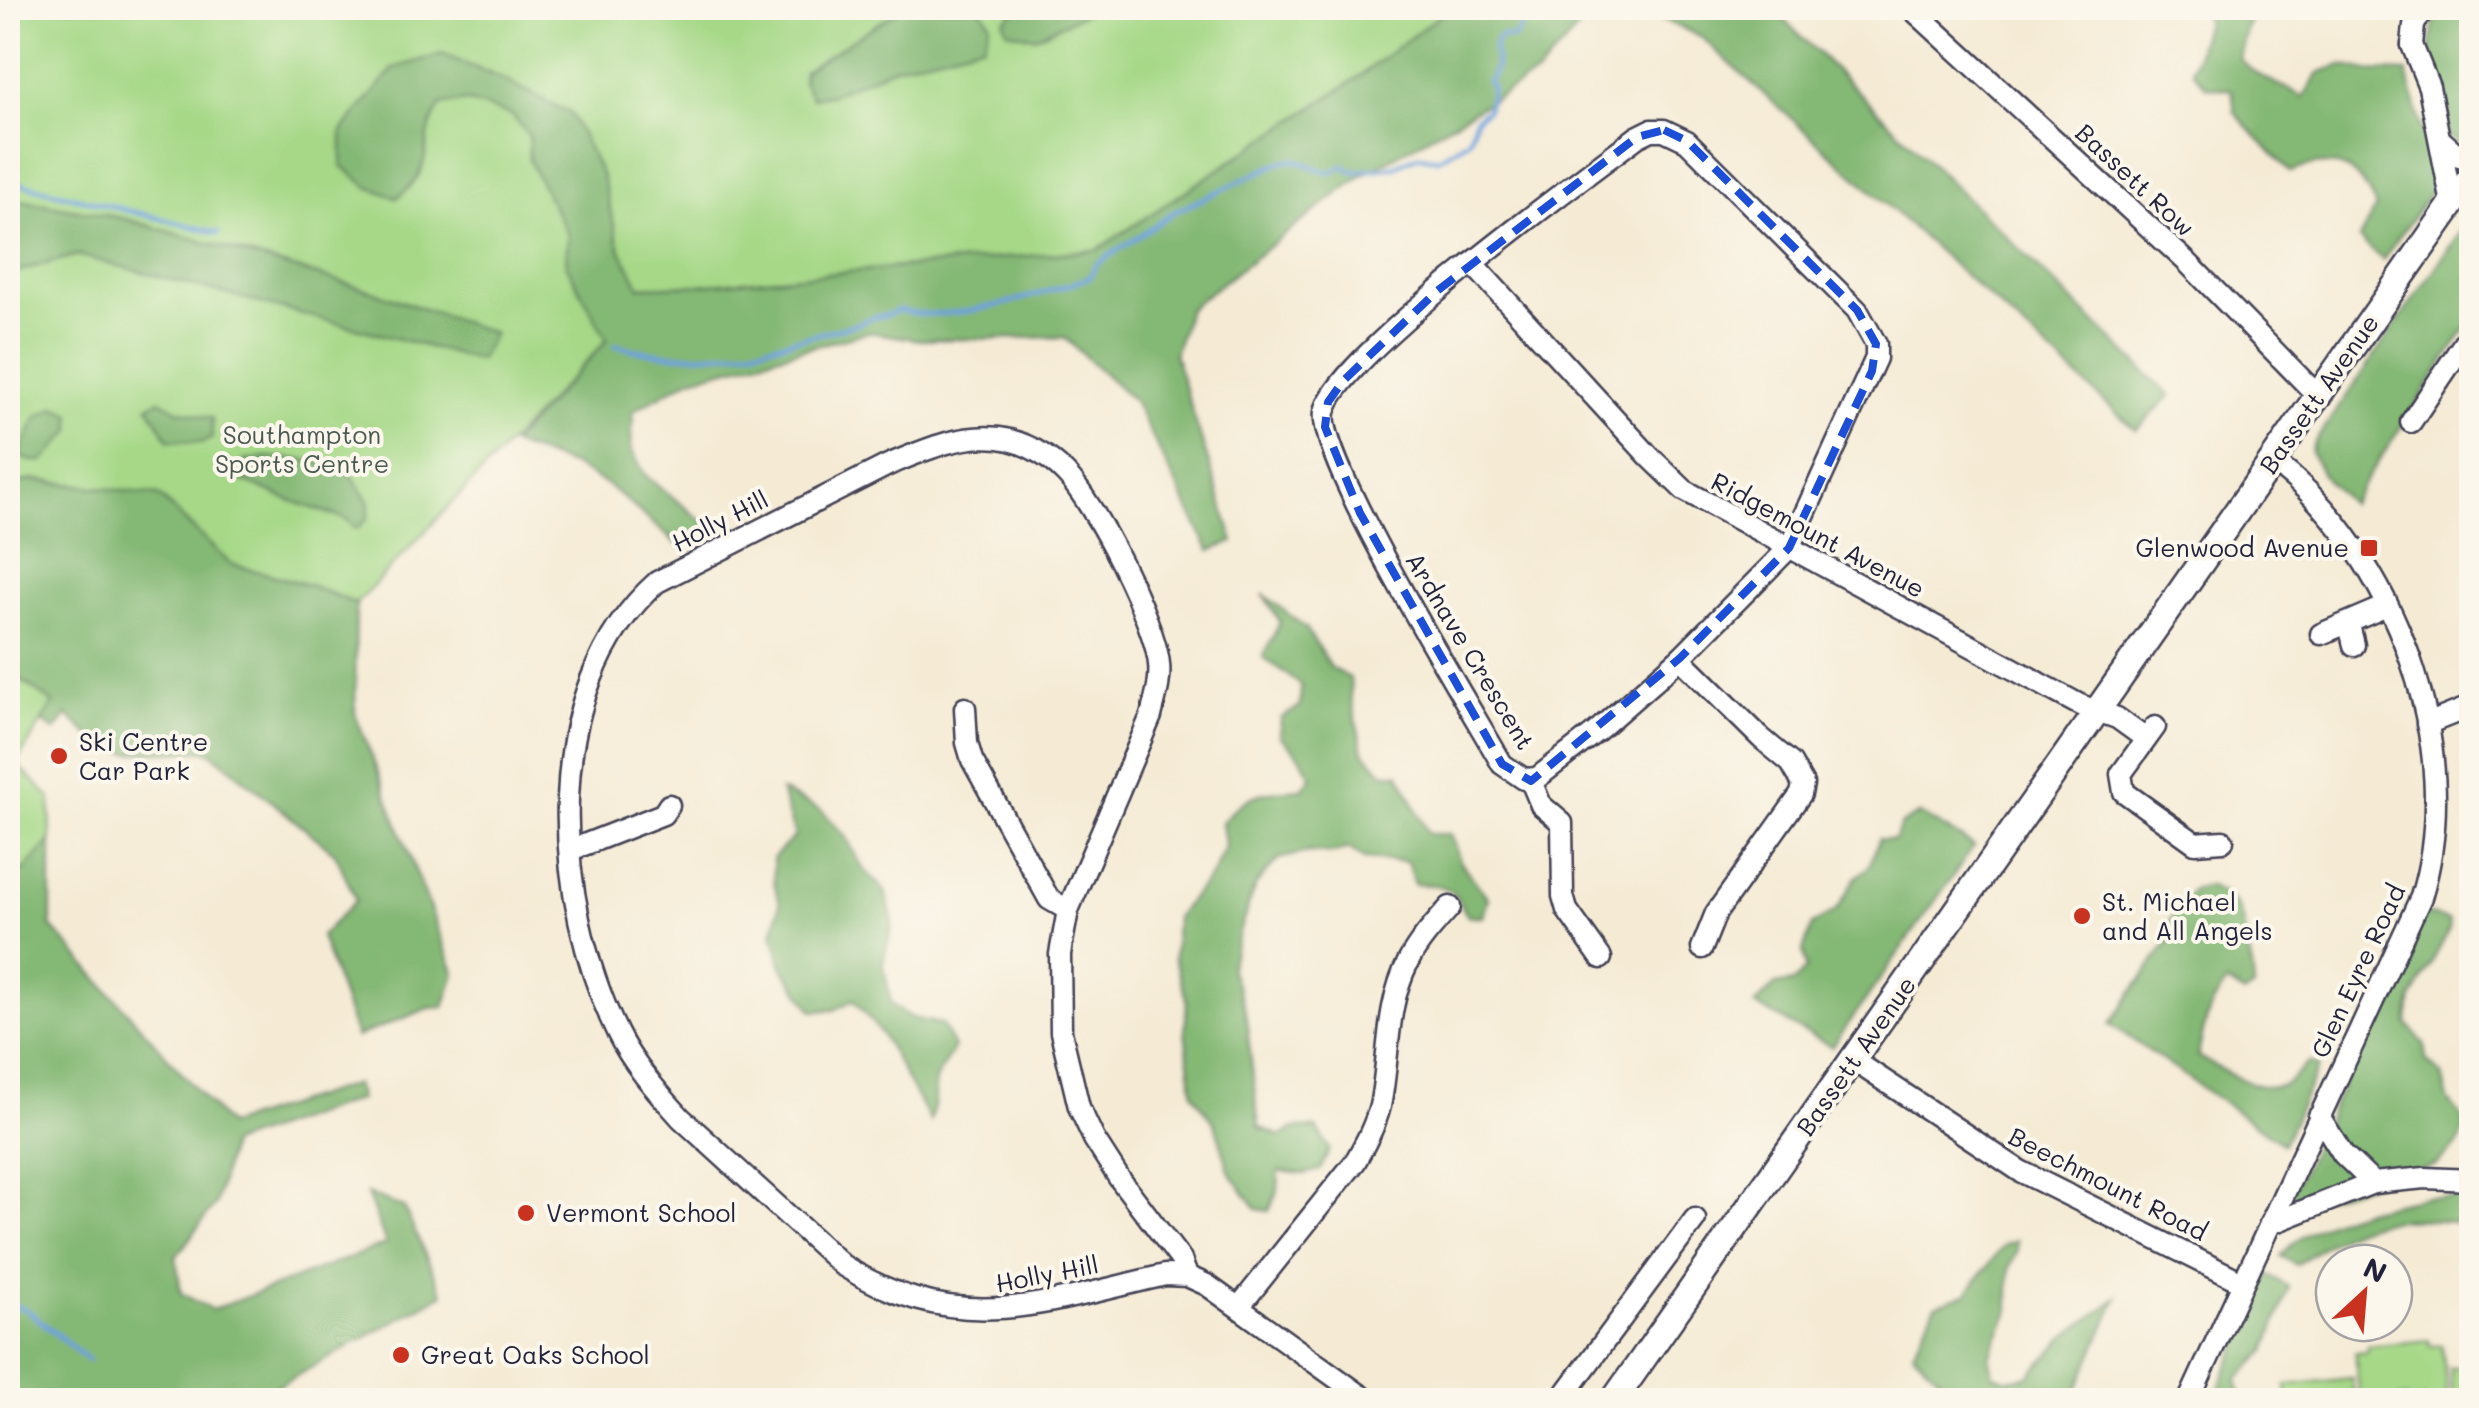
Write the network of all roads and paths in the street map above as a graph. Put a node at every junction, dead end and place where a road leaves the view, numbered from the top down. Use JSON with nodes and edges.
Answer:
{"nodes":[{"id":1,"x":1912,"y":8,"type":"edge"},
{"id":2,"x":2424,"y":8,"type":"edge"},
{"id":3,"x":2442,"y":142,"type":"junction"},
{"id":4,"x":2472,"y":160,"type":"edge"},
{"id":5,"x":2472,"y":176,"type":"edge"},
{"id":6,"x":2452,"y":204,"type":"junction"},
{"id":7,"x":1472,"y":264,"type":"junction"},
{"id":8,"x":2472,"y":331,"type":"edge"},
{"id":9,"x":2318,"y":396,"type":"junction"},
{"id":10,"x":2412,"y":422,"type":"dead end"},
{"id":11,"x":2272,"y":461,"type":"junction"},
{"id":12,"x":1788,"y":548,"type":"junction"},
{"id":13,"x":2387,"y":606,"type":"junction"},
{"id":14,"x":2321,"y":634,"type":"dead end"},
{"id":15,"x":1680,"y":658,"type":"junction"},
{"id":16,"x":2472,"y":706,"type":"edge"},
{"id":17,"x":965,"y":708,"type":"dead end"},
{"id":18,"x":2098,"y":710,"type":"junction"},
{"id":19,"x":2427,"y":724,"type":"junction"},
{"id":20,"x":1531,"y":781,"type":"junction"},
{"id":21,"x":669,"y":805,"type":"dead end"},
{"id":22,"x":2224,"y":841,"type":"dead end"},
{"id":23,"x":571,"y":850,"type":"junction"},
{"id":24,"x":1450,"y":908,"type":"dead end"},
{"id":25,"x":1068,"y":910,"type":"junction"},
{"id":26,"x":1702,"y":948,"type":"dead end"},
{"id":27,"x":1601,"y":958,"type":"dead end"},
{"id":28,"x":1853,"y":1060,"type":"junction"},
{"id":29,"x":2319,"y":1116,"type":"junction"},
{"id":30,"x":2472,"y":1180,"type":"edge"},
{"id":31,"x":2373,"y":1182,"type":"junction"},
{"id":32,"x":1695,"y":1219,"type":"dead end"},
{"id":33,"x":2270,"y":1224,"type":"junction"},
{"id":34,"x":1187,"y":1276,"type":"junction"},
{"id":35,"x":2242,"y":1282,"type":"junction"},
{"id":36,"x":1239,"y":1307,"type":"junction"},
{"id":37,"x":1368,"y":1400,"type":"edge"},
{"id":38,"x":1562,"y":1400,"type":"edge"},
{"id":39,"x":1614,"y":1400,"type":"edge"},
{"id":40,"x":2189,"y":1400,"type":"edge"}],
"edges":[{"from":1,"to":9,"type":"street","name":"Bassett Row"},
{"from":2,"to":3,"type":"street"},
{"from":3,"to":4,"type":"street"},
{"from":3,"to":6,"type":"street"},
{"from":5,"to":6,"type":"main road","name":"Bassett Avenue"},
{"from":6,"to":9,"type":"main road","name":"Bassett Avenue"},
{"from":7,"to":12,"type":"street","name":"Ridgemount Avenue"},
{"from":7,"to":12,"type":"street","name":"Ardnave Crescent"},
{"from":7,"to":20,"type":"street","name":"Ardnave Crescent"},
{"from":8,"to":10,"type":"street"},
{"from":9,"to":11,"type":"main road","name":"Bassett Avenue"},
{"from":11,"to":13,"type":"street","name":"Glen Eyre Road"},
{"from":11,"to":18,"type":"main road","name":"Bassett Avenue"},
{"from":12,"to":15,"type":"street","name":"Ardnave Crescent"},
{"from":12,"to":18,"type":"street","name":"Ridgemount Avenue"},
{"from":13,"to":14,"type":"street"},
{"from":13,"to":19,"type":"street","name":"Glen Eyre Road"},
{"from":15,"to":20,"type":"street","name":"Ardnave Crescent"},
{"from":15,"to":26,"type":"street"},
{"from":16,"to":19,"type":"street"},
{"from":17,"to":25,"type":"street"},
{"from":18,"to":22,"type":"street"},
{"from":18,"to":28,"type":"main road","name":"Bassett Avenue"},
{"from":19,"to":29,"type":"street","name":"Glen Eyre Road"},
{"from":20,"to":27,"type":"street"},
{"from":21,"to":23,"type":"street"},
{"from":23,"to":25,"type":"street","name":"Holly Hill"},
{"from":23,"to":34,"type":"street","name":"Holly Hill"},
{"from":24,"to":36,"type":"street"},
{"from":25,"to":34,"type":"street","name":"Holly Hill"},
{"from":28,"to":35,"type":"street","name":"Beechmount Road"},
{"from":28,"to":39,"type":"main road","name":"Bassett Avenue"},
{"from":29,"to":31,"type":"street"},
{"from":29,"to":33,"type":"street","name":"Glen Eyre Road"},
{"from":30,"to":31,"type":"street"},
{"from":31,"to":33,"type":"street"},
{"from":32,"to":38,"type":"street"},
{"from":33,"to":35,"type":"street","name":"Glen Eyre Road"},
{"from":34,"to":36,"type":"street","name":"Holly Hill"},
{"from":35,"to":40,"type":"street","name":"Glen Eyre Road"},
{"from":36,"to":37,"type":"street","name":"Holly Hill"}]}
